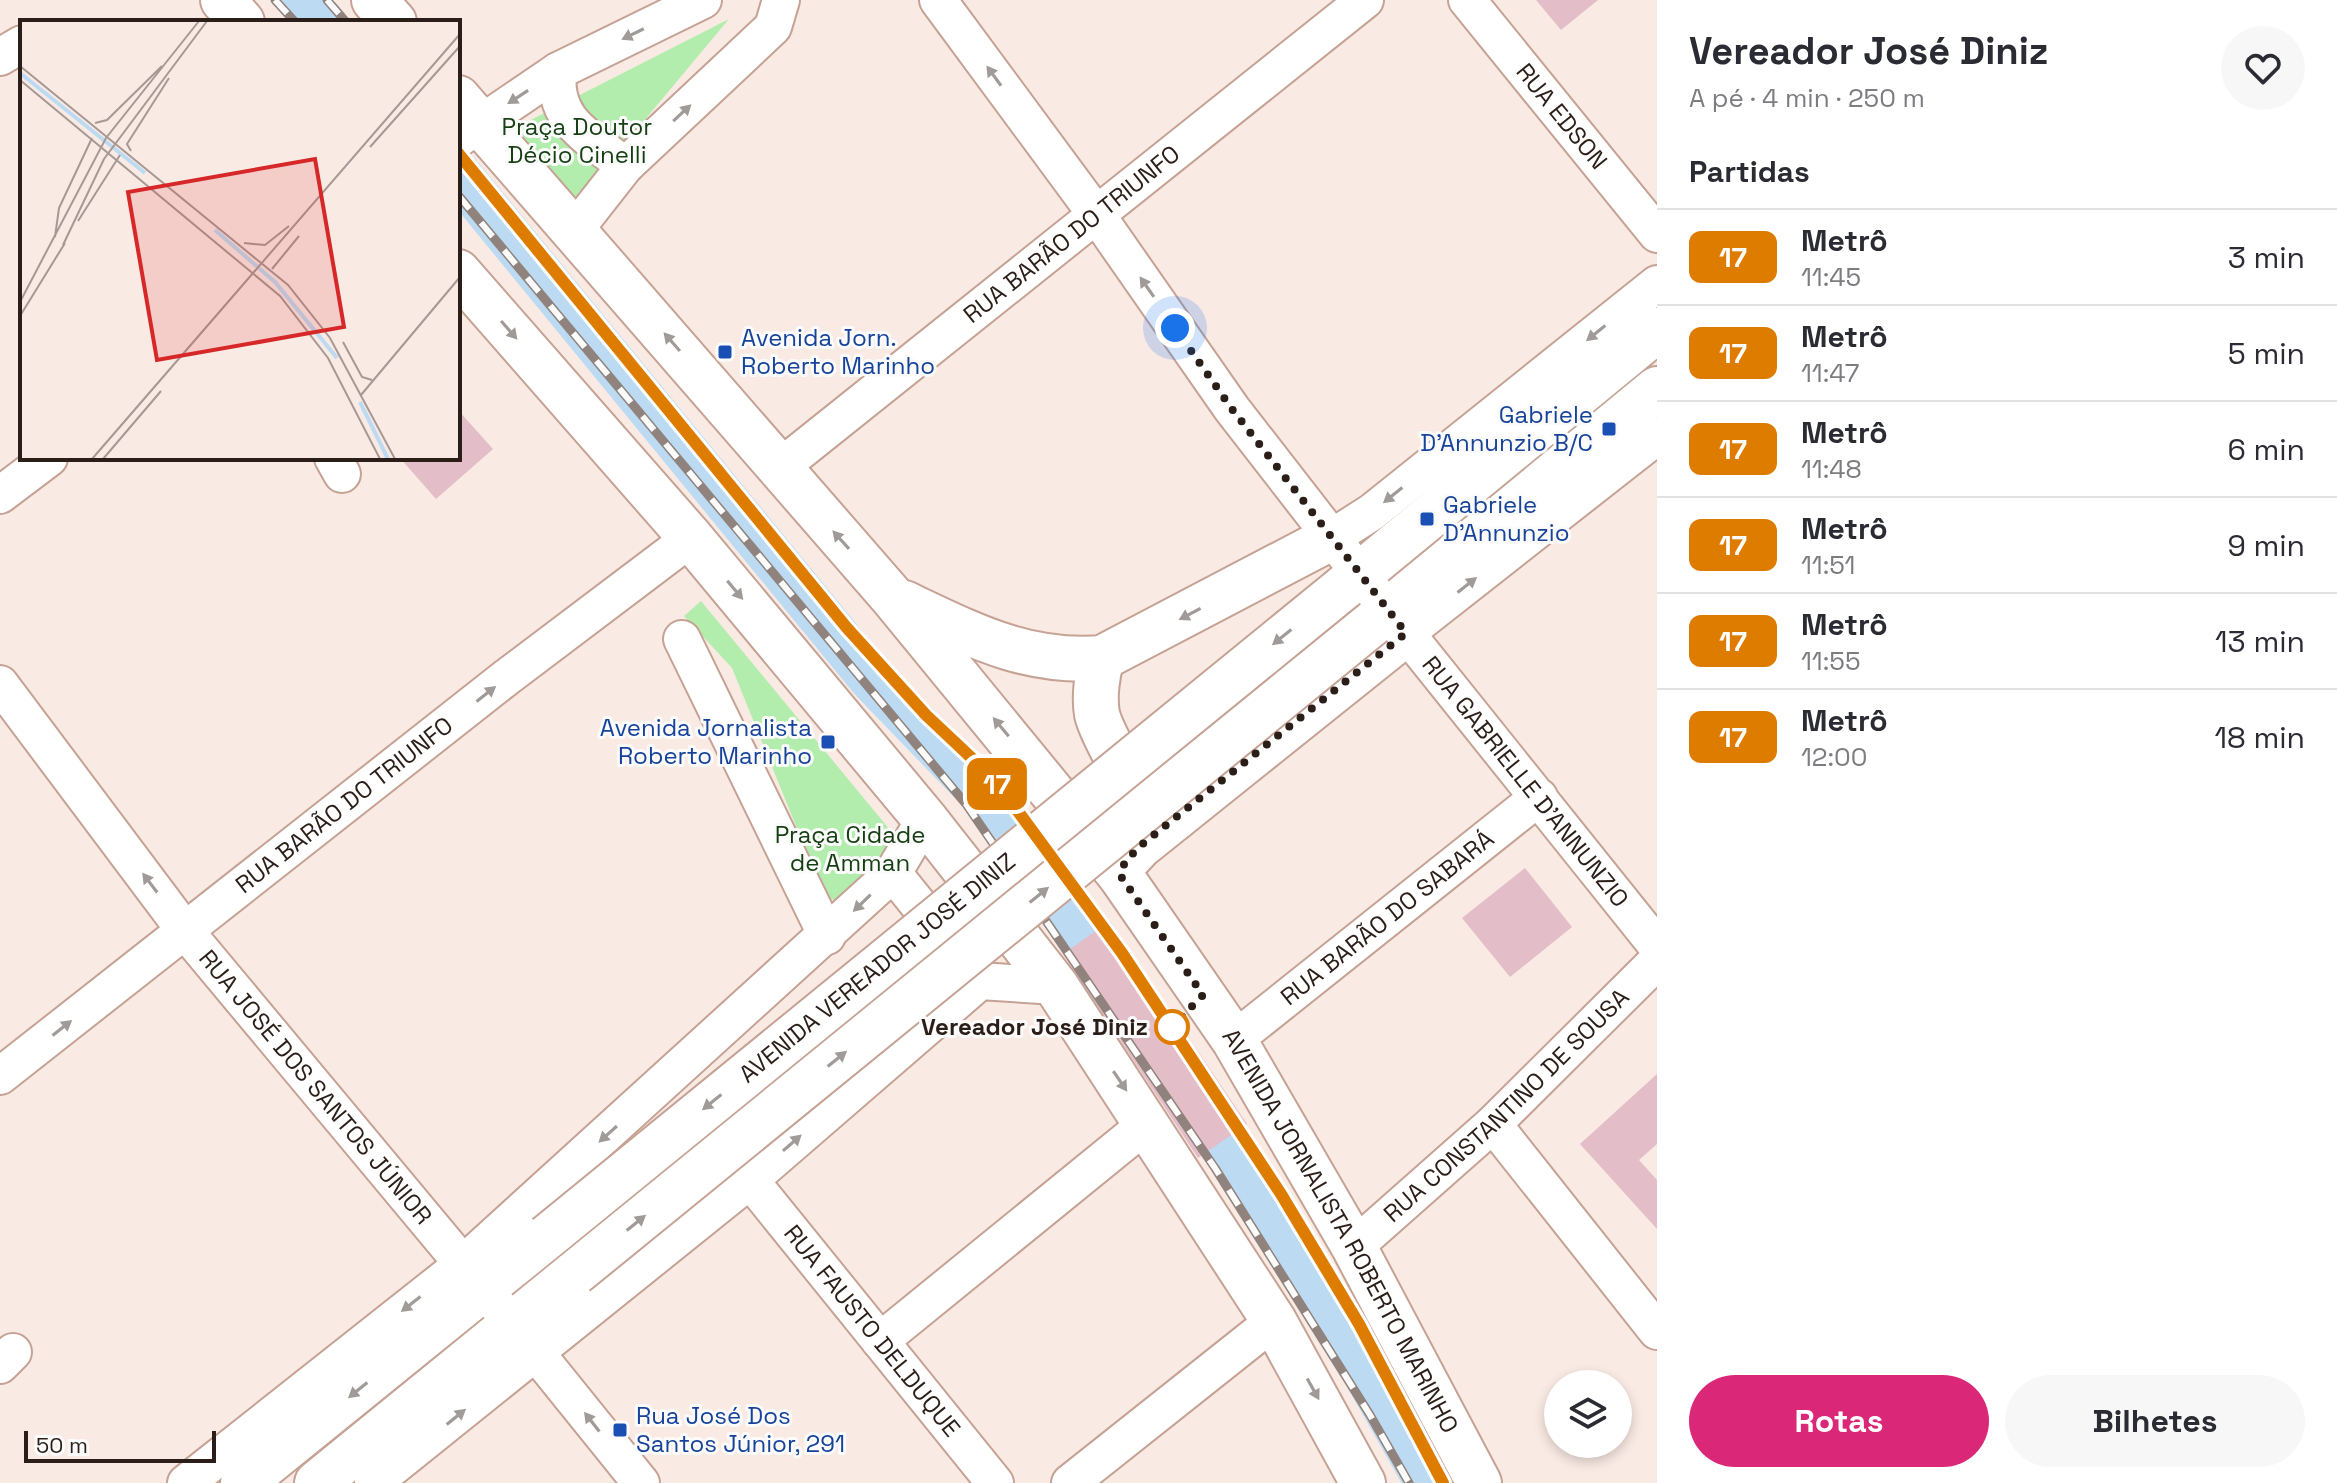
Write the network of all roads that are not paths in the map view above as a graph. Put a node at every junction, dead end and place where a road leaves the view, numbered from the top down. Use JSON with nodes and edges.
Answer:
{"nodes":[{"id":1,"x":223,"y":0,"type":"edge"},
{"id":2,"x":374,"y":0,"type":"edge"},
{"id":3,"x":703,"y":0,"type":"edge"},
{"id":4,"x":781,"y":0,"type":"edge"},
{"id":5,"x":938,"y":0,"type":"edge"},
{"id":6,"x":1365,"y":0,"type":"edge"},
{"id":7,"x":1467,"y":0,"type":"edge"},
{"id":8,"x":240,"y":20,"type":"edge"},
{"id":9,"x":392,"y":20,"type":"edge"},
{"id":10,"x":20,"y":45,"type":"edge"},
{"id":11,"x":0,"y":57,"type":"edge"},
{"id":12,"x":558,"y":71,"type":"junction"},
{"id":13,"x":467,"y":122,"type":"edge"},
{"id":14,"x":625,"y":166,"type":"junction"},
{"id":15,"x":1096,"y":214,"type":"junction"},
{"id":16,"x":574,"y":231,"type":"junction"},
{"id":17,"x":1657,"y":234,"type":"edge"},
{"id":18,"x":460,"y":274,"type":"edge"},
{"id":19,"x":1657,"y":284,"type":"edge"},
{"id":20,"x":1657,"y":330,"type":"edge"},
{"id":21,"x":1657,"y":389,"type":"edge"},
{"id":22,"x":1657,"y":436,"type":"edge"},
{"id":23,"x":46,"y":460,"type":"edge"},
{"id":24,"x":778,"y":469,"type":"junction"},
{"id":25,"x":0,"y":495,"type":"edge"},
{"id":26,"x":1333,"y":537,"type":"junction"},
{"id":27,"x":691,"y":538,"type":"junction"},
{"id":28,"x":1352,"y":580,"type":"junction"},
{"id":29,"x":893,"y":598,"type":"junction"},
{"id":30,"x":1389,"y":622,"type":"junction"},
{"id":31,"x":682,"y":639,"type":"dead end"},
{"id":32,"x":1102,"y":658,"type":"junction"},
{"id":33,"x":0,"y":684,"type":"edge"},
{"id":34,"x":1539,"y":797,"type":"junction"},
{"id":35,"x":1175,"y":818,"type":"junction"},
{"id":36,"x":925,"y":819,"type":"junction"},
{"id":37,"x":893,"y":873,"type":"junction"},
{"id":38,"x":1120,"y":875,"type":"junction"},
{"id":39,"x":186,"y":932,"type":"junction"},
{"id":40,"x":827,"y":936,"type":"junction"},
{"id":41,"x":1657,"y":946,"type":"edge"},
{"id":42,"x":1657,"y":961,"type":"edge"},
{"id":43,"x":980,"y":981,"type":"junction"},
{"id":44,"x":1056,"y":986,"type":"junction"},
{"id":45,"x":1234,"y":1040,"type":"junction"},
{"id":46,"x":0,"y":1076,"type":"edge"},
{"id":47,"x":1148,"y":1123,"type":"junction"},
{"id":48,"x":1493,"y":1124,"type":"junction"},
{"id":49,"x":750,"y":1180,"type":"junction"},
{"id":50,"x":1354,"y":1247,"type":"junction"},
{"id":51,"x":474,"y":1276,"type":"junction"},
{"id":52,"x":1274,"y":1321,"type":"junction"},
{"id":53,"x":1657,"y":1331,"type":"edge"},
{"id":54,"x":525,"y":1338,"type":"junction"},
{"id":55,"x":880,"y":1341,"type":"junction"},
{"id":56,"x":186,"y":1483,"type":"edge"},
{"id":57,"x":243,"y":1483,"type":"edge"},
{"id":58,"x":317,"y":1483,"type":"edge"},
{"id":59,"x":373,"y":1483,"type":"edge"},
{"id":60,"x":641,"y":1483,"type":"edge"},
{"id":61,"x":995,"y":1483,"type":"edge"},
{"id":62,"x":1070,"y":1483,"type":"edge"},
{"id":63,"x":1363,"y":1483,"type":"edge"},
{"id":64,"x":1479,"y":1483,"type":"edge"}],
"edges":[{"from":1,"to":8,"type":"main road"},
{"from":2,"to":9,"type":"main road"},
{"from":3,"to":12,"type":"street","one_way":true},
{"from":14,"to":4,"type":"street","one_way":true},
{"from":15,"to":5,"type":"street","name":"RUA GABRIELLE D'ANNUNZIO","one_way":true},
{"from":6,"to":15,"type":"street","name":"RUA BARÃO DO TRIUNFO"},
{"from":7,"to":17,"type":"street","name":"RUA EDSON"},
{"from":10,"to":11,"type":"street"},
{"from":12,"to":13,"type":"street","one_way":true},
{"from":12,"to":14,"type":"street"},
{"from":13,"to":16,"type":"main road","name":"AVENIDA JORNALISTA ROBERTO MARINHO"},
{"from":14,"to":16,"type":"street"},
{"from":15,"to":24,"type":"street","name":"RUA BARÃO DO TRIUNFO"},
{"from":26,"to":15,"type":"street","name":"RUA GABRIELLE D'ANNUNZIO","one_way":true},
{"from":24,"to":16,"type":"main road","name":"AVENIDA JORNALISTA ROBERTO MARINHO","one_way":true},
{"from":18,"to":27,"type":"main road","one_way":true},
{"from":19,"to":26,"type":"street","one_way":true},
{"from":20,"to":28,"type":"main road","name":"AVENIDA VEREADOR JOSÉ DINIZ"},
{"from":21,"to":30,"type":"main road","name":"AVENIDA VEREADOR JOSÉ DINIZ"},
{"from":30,"to":22,"type":"street","name":"AVENIDA VEREADOR JOSÉ DINIZ","one_way":true},
{"from":23,"to":25,"type":"street"},
{"from":29,"to":24,"type":"main road","name":"AVENIDA JORNALISTA ROBERTO MARINHO","one_way":true},
{"from":26,"to":28,"type":"street","name":"RUA GABRIELLE D'ANNUNZIO"},
{"from":26,"to":32,"type":"main road","one_way":true},
{"from":27,"to":36,"type":"main road","one_way":true},
{"from":39,"to":27,"type":"street","name":"RUA BARÃO DO TRIUNFO","one_way":true},
{"from":28,"to":30,"type":"street","name":"RUA GABRIELLE D'ANNUNZIO"},
{"from":28,"to":51,"type":"main road","name":"AVENIDA VEREADOR JOSÉ DINIZ","one_way":true,"bridge":true},
{"from":29,"to":32,"type":"main road"},
{"from":38,"to":29,"type":"main road","name":"AVENIDA JORNALISTA ROBERTO MARINHO","one_way":true},
{"from":30,"to":34,"type":"street","name":"RUA GABRIELLE D'ANNUNZIO"},
{"from":30,"to":35,"type":"main road"},
{"from":54,"to":30,"type":"main road","name":"AVENIDA VEREADOR JOSÉ DINIZ","one_way":true,"bridge":true},
{"from":31,"to":40,"type":"street"},
{"from":32,"to":35,"type":"main road"},
{"from":39,"to":33,"type":"street","name":"RUA JOSÉ DOS SANTOS JÚNIOR","one_way":true},
{"from":34,"to":41,"type":"street","name":"RUA GABRIELLE D'ANNUNZIO"},
{"from":34,"to":45,"type":"street","name":"RUA BARÃO DO SABARÁ"},
{"from":35,"to":38,"type":"main road"},
{"from":36,"to":37,"type":"street","name":"AVENIDA VEREADOR JOSÉ DINIZ"},
{"from":36,"to":44,"type":"main road"},
{"from":37,"to":40,"type":"street","name":"AVENIDA VEREADOR JOSÉ DINIZ","one_way":true},
{"from":37,"to":43,"type":"street"},
{"from":38,"to":45,"type":"main road","name":"AVENIDA JORNALISTA ROBERTO MARINHO"},
{"from":46,"to":39,"type":"street","name":"RUA BARÃO DO TRIUNFO","one_way":true},
{"from":39,"to":51,"type":"street","name":"RUA JOSÉ DOS SANTOS JÚNIOR"},
{"from":40,"to":51,"type":"street","name":"AVENIDA VEREADOR JOSÉ DINIZ","one_way":true},
{"from":42,"to":48,"type":"street","name":"RUA CONSTANTINO DE SOUSA"},
{"from":43,"to":44,"type":"street"},
{"from":49,"to":43,"type":"street","name":"AVENIDA VEREADOR JOSÉ DINIZ","one_way":true},
{"from":44,"to":47,"type":"main road","one_way":true},
{"from":45,"to":50,"type":"main road","name":"AVENIDA JORNALISTA ROBERTO MARINHO"},
{"from":47,"to":52,"type":"main road"},
{"from":47,"to":55,"type":"street"},
{"from":48,"to":50,"type":"street","name":"RUA CONSTANTINO DE SOUSA"},
{"from":48,"to":53,"type":"street"},
{"from":49,"to":54,"type":"street","name":"AVENIDA VEREADOR JOSÉ DINIZ"},
{"from":49,"to":55,"type":"street","name":"RUA FAUSTO DELDUQUE"},
{"from":50,"to":64,"type":"main road","name":"AVENIDA JORNALISTA ROBERTO MARINHO"},
{"from":51,"to":54,"type":"street","name":"RUA JOSÉ DOS SANTOS JÚNIOR"},
{"from":51,"to":56,"type":"street","name":"AVENIDA VEREADOR JOSÉ DINIZ","one_way":true},
{"from":51,"to":57,"type":"main road","name":"AVENIDA VEREADOR JOSÉ DINIZ","one_way":true},
{"from":52,"to":62,"type":"street"},
{"from":52,"to":63,"type":"main road","one_way":true},
{"from":54,"to":58,"type":"main road","name":"AVENIDA VEREADOR JOSÉ DINIZ"},
{"from":59,"to":54,"type":"street","name":"AVENIDA VEREADOR JOSÉ DINIZ","one_way":true},
{"from":60,"to":54,"type":"street","name":"RUA JOSÉ DOS SANTOS JÚNIOR","one_way":true},
{"from":55,"to":61,"type":"street","name":"RUA FAUSTO DELDUQUE"}]}
